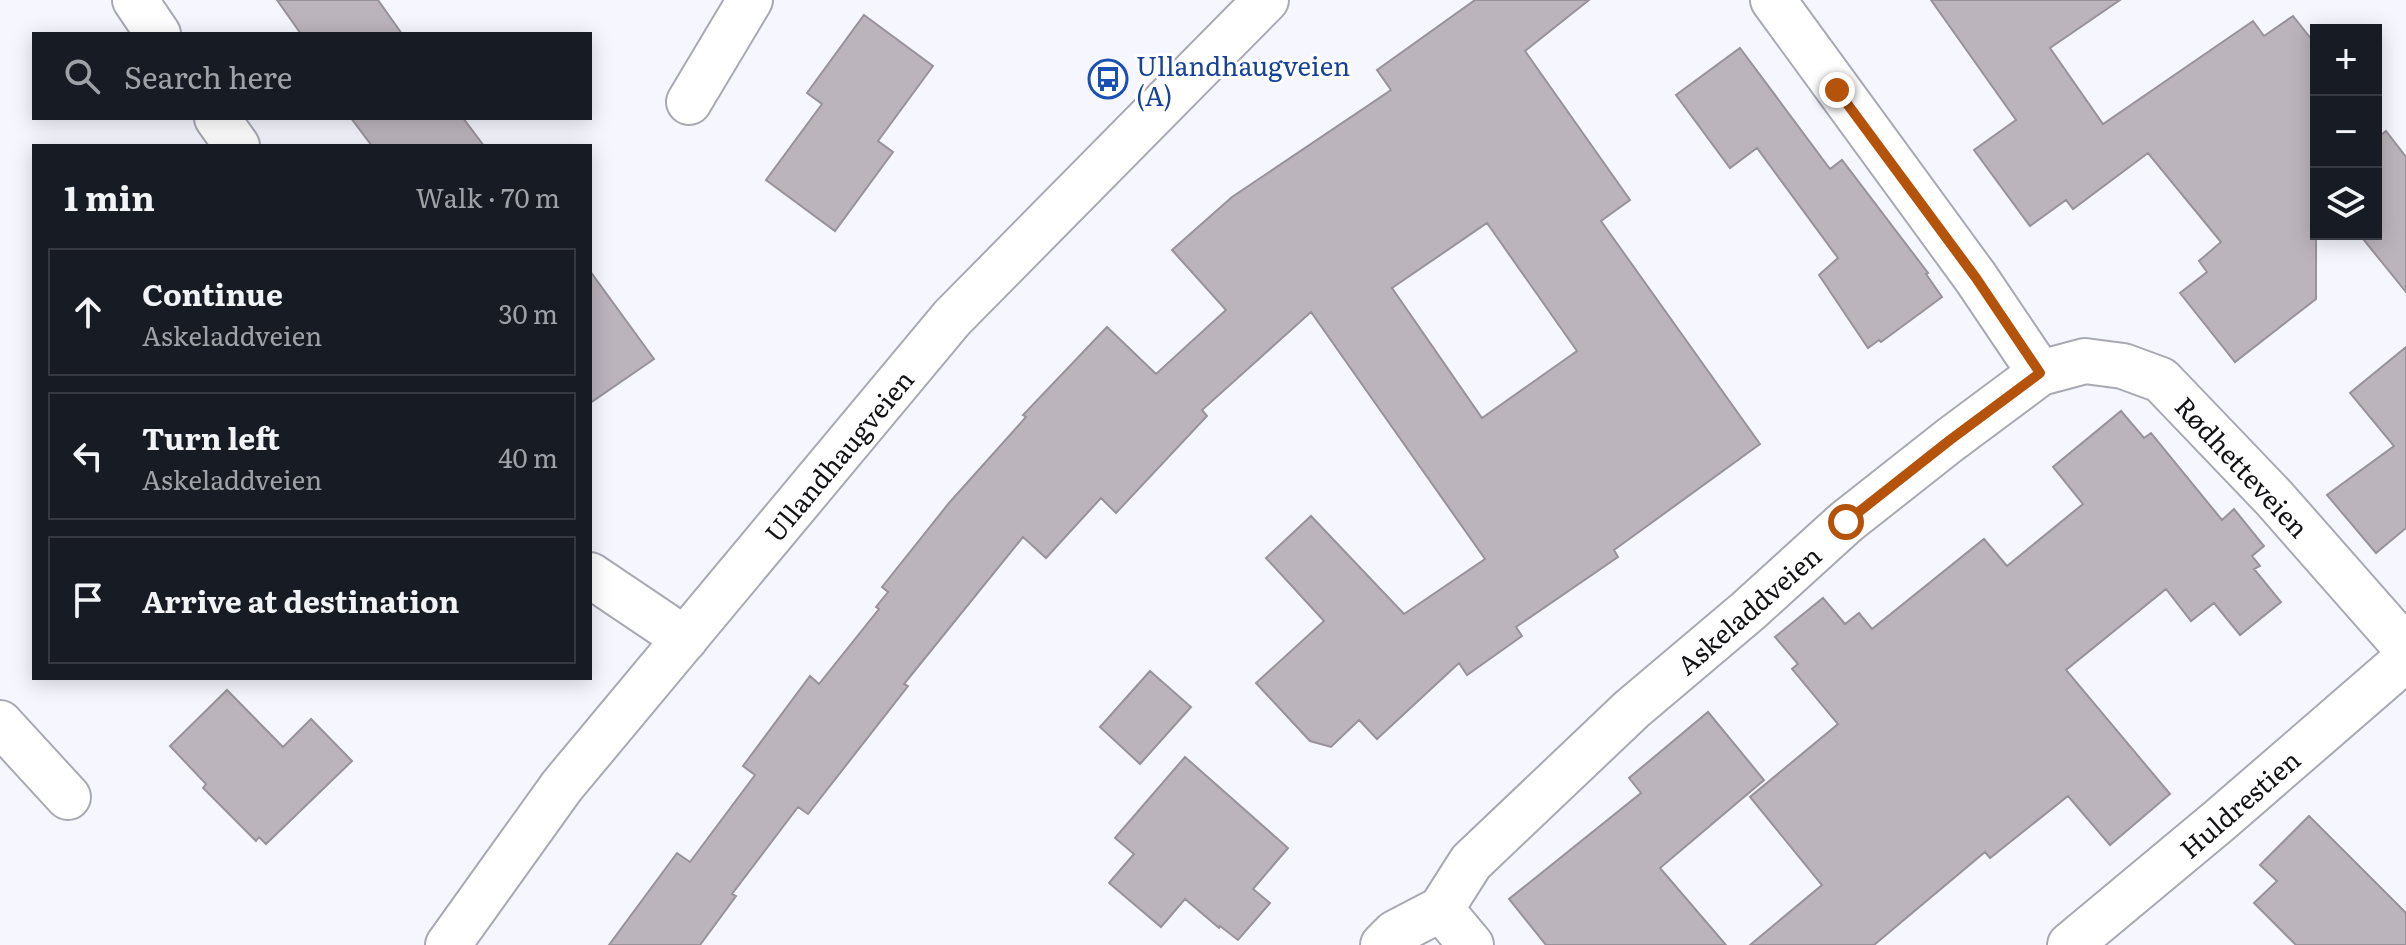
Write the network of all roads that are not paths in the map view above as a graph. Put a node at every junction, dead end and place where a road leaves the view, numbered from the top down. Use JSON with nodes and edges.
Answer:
{"nodes":[{"id":1,"x":135,"y":0,"type":"edge"},
{"id":2,"x":750,"y":0,"type":"edge"},
{"id":3,"x":1266,"y":0,"type":"edge"},
{"id":4,"x":1773,"y":0,"type":"edge"},
{"id":5,"x":157,"y":32,"type":"edge"},
{"id":6,"x":689,"y":102,"type":"dead end"},
{"id":7,"x":218,"y":120,"type":"edge"},
{"id":8,"x":236,"y":144,"type":"edge"},
{"id":9,"x":2040,"y":373,"type":"junction"},
{"id":10,"x":592,"y":576,"type":"edge"},
{"id":11,"x":685,"y":639,"type":"junction"},
{"id":12,"x":2406,"y":648,"type":"edge"},
{"id":13,"x":2406,"y":659,"type":"edge"},
{"id":14,"x":0,"y":723,"type":"edge"},
{"id":15,"x":68,"y":797,"type":"dead end"},
{"id":16,"x":1441,"y":909,"type":"junction"},
{"id":17,"x":448,"y":945,"type":"edge"},
{"id":18,"x":1383,"y":945,"type":"edge"},
{"id":19,"x":1471,"y":945,"type":"edge"},
{"id":20,"x":2070,"y":945,"type":"edge"}],
"edges":[{"from":1,"to":5,"type":"street"},
{"from":2,"to":6,"type":"street"},
{"from":3,"to":11,"type":"street","name":"Ullandhaugveien"},
{"from":4,"to":9,"type":"street"},
{"from":7,"to":8,"type":"street"},
{"from":9,"to":12,"type":"street","name":"Rødhetteveien"},
{"from":9,"to":16,"type":"street","name":"Askeladdveien"},
{"from":10,"to":11,"type":"street"},
{"from":11,"to":17,"type":"street","name":"Ullandhaugveien"},
{"from":13,"to":20,"type":"street","name":"Huldrestien"},
{"from":14,"to":15,"type":"street"},
{"from":16,"to":18,"type":"street","name":"Askeladdveien"},
{"from":16,"to":19,"type":"street"}]}
